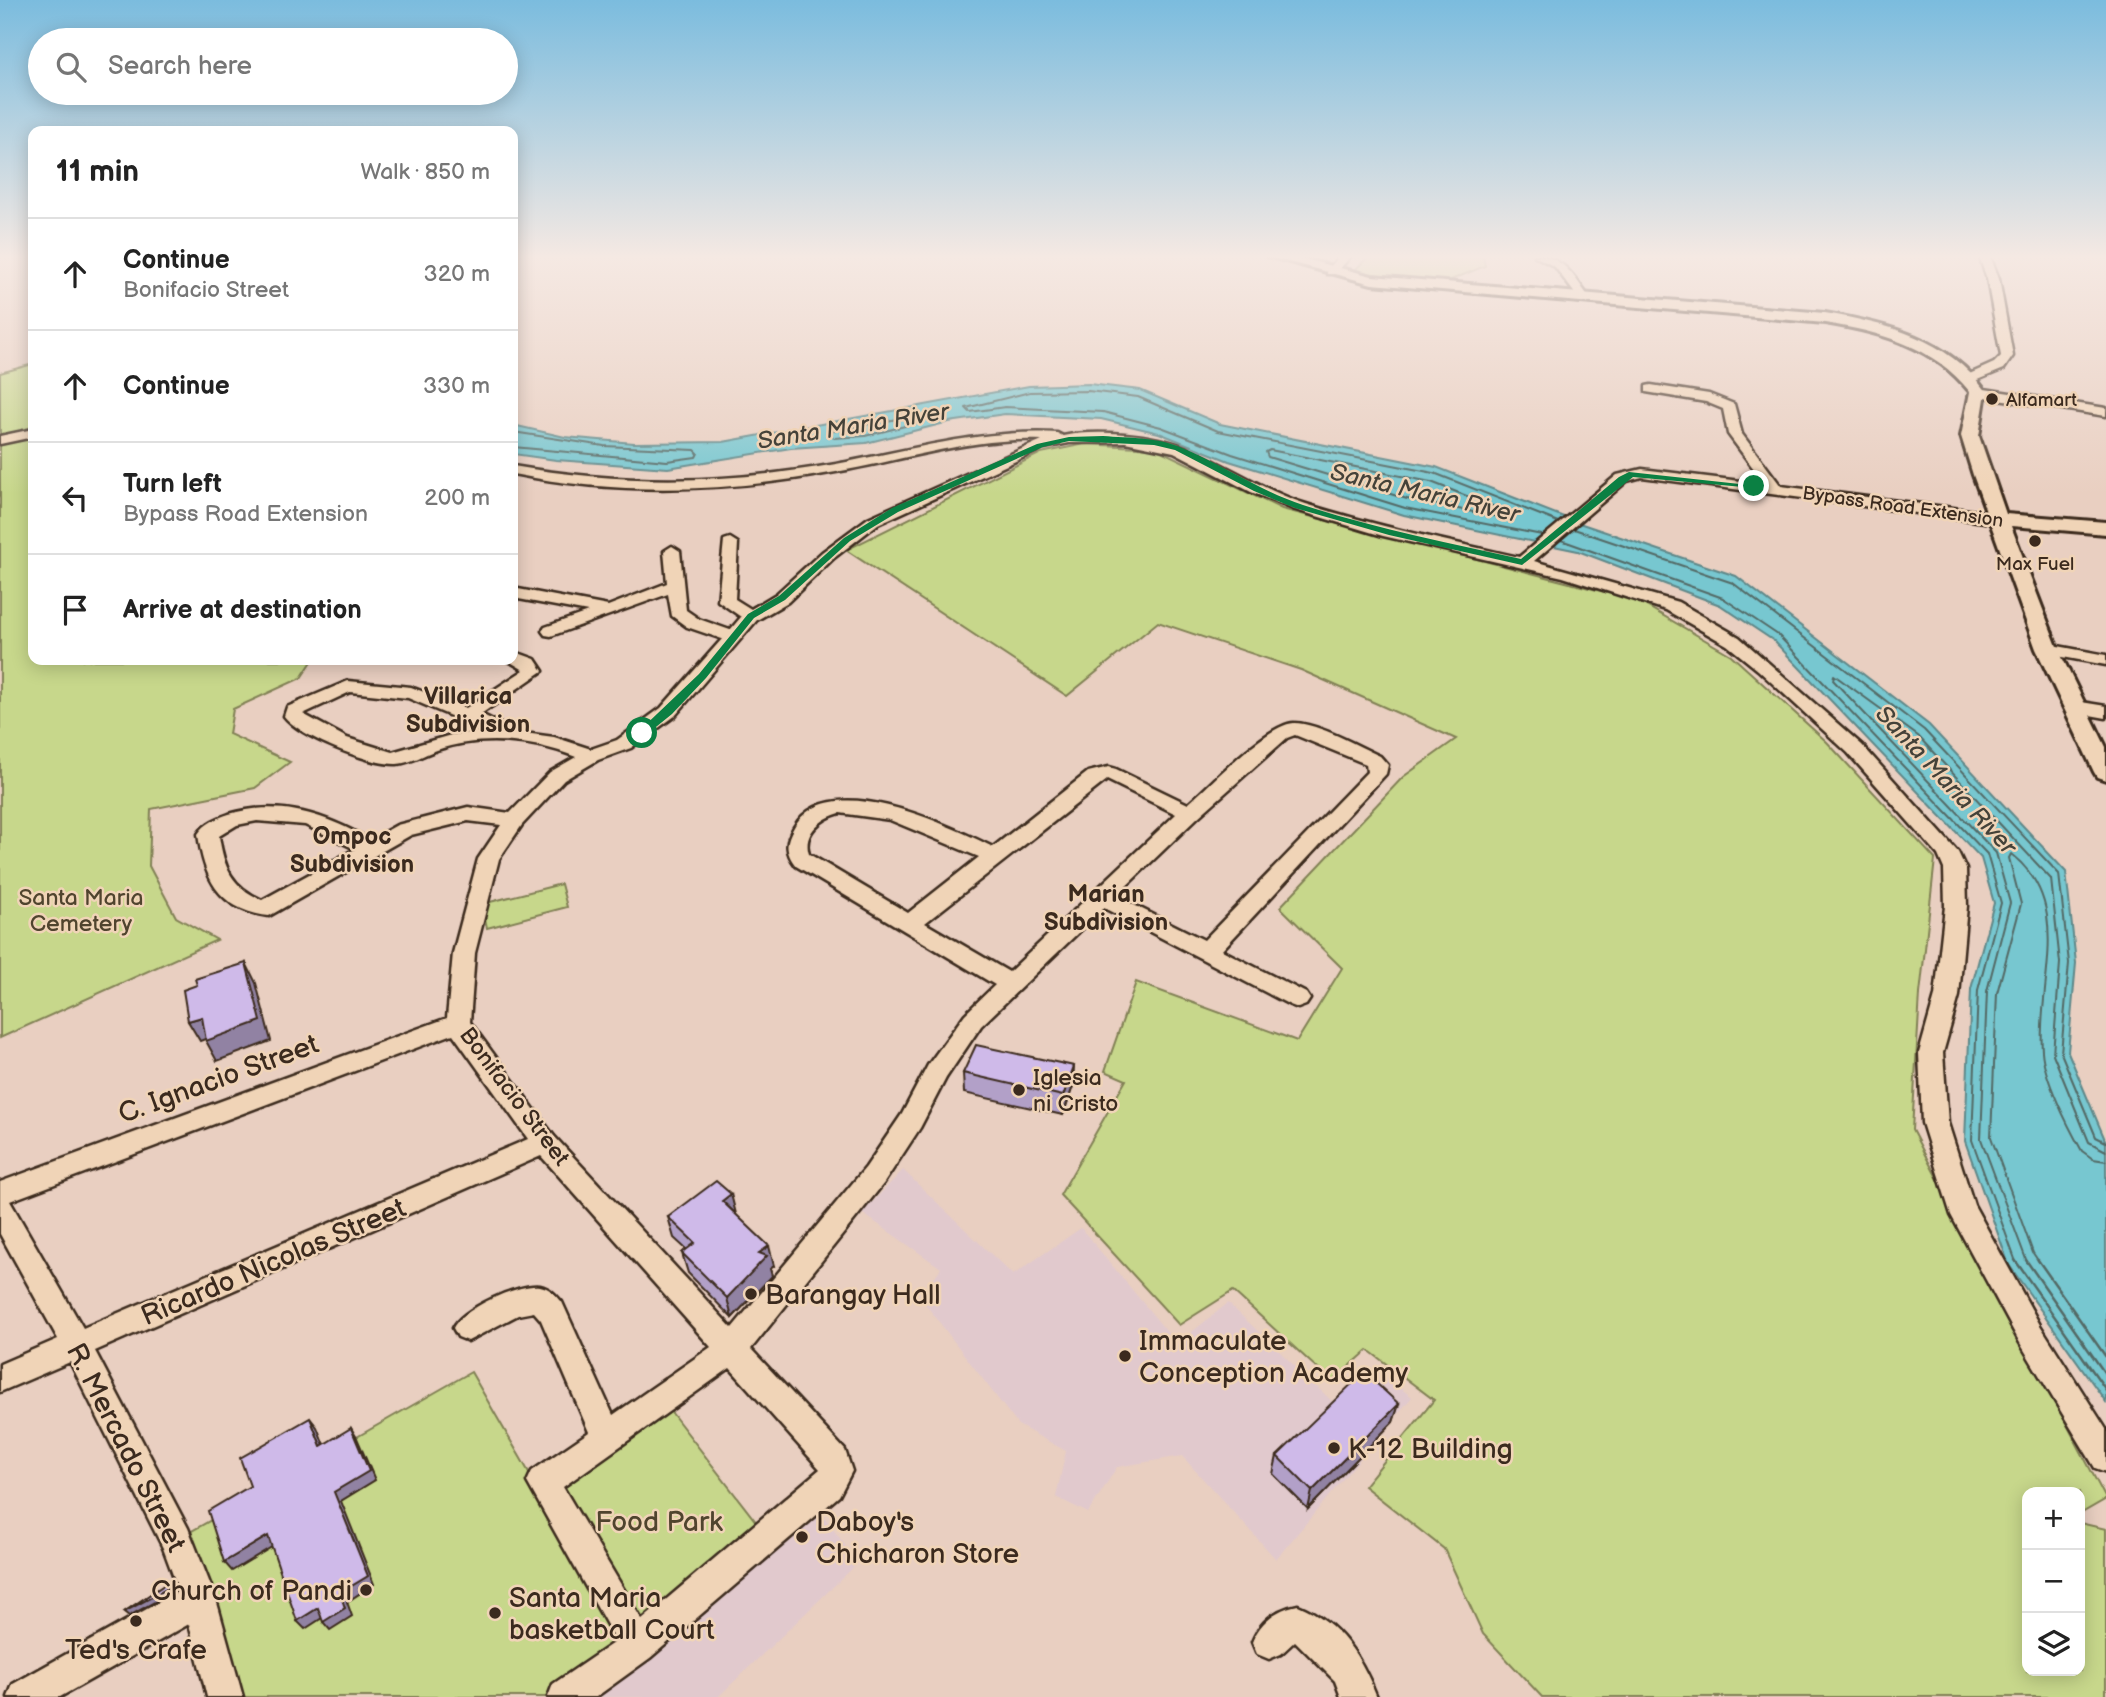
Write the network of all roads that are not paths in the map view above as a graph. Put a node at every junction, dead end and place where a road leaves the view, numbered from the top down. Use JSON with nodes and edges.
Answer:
{"nodes":[{"id":1,"x":1902,"y":335,"type":"edge"},
{"id":2,"x":2003,"y":335,"type":"edge"},
{"id":3,"x":1974,"y":385,"type":"junction"},
{"id":4,"x":1651,"y":389,"type":"dead end"},
{"id":5,"x":2106,"y":395,"type":"edge"},
{"id":6,"x":2090,"y":408,"type":"junction"},
{"id":7,"x":2106,"y":412,"type":"edge"},
{"id":8,"x":28,"y":434,"type":"edge"},
{"id":9,"x":1069,"y":439,"type":"junction"},
{"id":10,"x":0,"y":440,"type":"edge"},
{"id":11,"x":518,"y":471,"type":"edge"},
{"id":12,"x":1775,"y":488,"type":"junction"},
{"id":13,"x":2000,"y":519,"type":"junction"},
{"id":14,"x":2106,"y":528,"type":"edge"},
{"id":15,"x":730,"y":543,"type":"dead end"},
{"id":16,"x":672,"y":551,"type":"dead end"},
{"id":17,"x":1528,"y":558,"type":"junction"},
{"id":18,"x":675,"y":586,"type":"junction"},
{"id":19,"x":518,"y":594,"type":"edge"},
{"id":20,"x":609,"y":611,"type":"junction"},
{"id":21,"x":751,"y":616,"type":"junction"},
{"id":22,"x":551,"y":631,"type":"dead end"},
{"id":23,"x":734,"y":637,"type":"junction"},
{"id":24,"x":2047,"y":649,"type":"junction"},
{"id":25,"x":518,"y":658,"type":"edge"},
{"id":26,"x":2106,"y":660,"type":"edge"},
{"id":27,"x":2075,"y":707,"type":"junction"},
{"id":28,"x":2106,"y":712,"type":"edge"},
{"id":29,"x":468,"y":715,"type":"junction"},
{"id":30,"x":515,"y":738,"type":"junction"},
{"id":31,"x":591,"y":755,"type":"junction"},
{"id":32,"x":2106,"y":772,"type":"edge"},
{"id":33,"x":1190,"y":813,"type":"junction"},
{"id":34,"x":515,"y":820,"type":"junction"},
{"id":35,"x":370,"y":849,"type":"junction"},
{"id":36,"x":994,"y":856,"type":"junction"},
{"id":37,"x":1101,"y":897,"type":"junction"},
{"id":38,"x":908,"y":925,"type":"junction"},
{"id":39,"x":1206,"y":952,"type":"junction"},
{"id":40,"x":1009,"y":983,"type":"junction"},
{"id":41,"x":1298,"y":999,"type":"dead end"},
{"id":42,"x":458,"y":1023,"type":"junction"},
{"id":43,"x":545,"y":1143,"type":"junction"},
{"id":44,"x":0,"y":1193,"type":"edge"},
{"id":45,"x":0,"y":1209,"type":"edge"},
{"id":46,"x":468,"y":1328,"type":"dead end"},
{"id":47,"x":77,"y":1345,"type":"junction"},
{"id":48,"x":733,"y":1349,"type":"junction"},
{"id":49,"x":0,"y":1378,"type":"edge"},
{"id":50,"x":607,"y":1438,"type":"junction"},
{"id":51,"x":2106,"y":1457,"type":"edge"},
{"id":52,"x":199,"y":1599,"type":"junction"},
{"id":53,"x":1269,"y":1642,"type":"dead end"},
{"id":54,"x":638,"y":1646,"type":"junction"},
{"id":55,"x":26,"y":1697,"type":"edge"},
{"id":56,"x":225,"y":1697,"type":"edge"},
{"id":57,"x":566,"y":1697,"type":"edge"},
{"id":58,"x":1359,"y":1697,"type":"edge"}],
"edges":[{"from":1,"to":3,"type":"main road"},
{"from":2,"to":3,"type":"street"},
{"from":3,"to":6,"type":"street"},
{"from":3,"to":13,"type":"main road"},
{"from":4,"to":12,"type":"street"},
{"from":5,"to":6,"type":"street"},
{"from":6,"to":7,"type":"street"},
{"from":8,"to":10,"type":"street"},
{"from":9,"to":11,"type":"street"},
{"from":9,"to":17,"type":"street"},
{"from":9,"to":21,"type":"street","name":"Bonifacio Street"},
{"from":12,"to":13,"type":"street","name":"Bypass Road Extension"},
{"from":12,"to":17,"type":"street","name":"Bypass Road Extension"},
{"from":13,"to":14,"type":"main road","name":"Bypass Road Extension"},
{"from":13,"to":24,"type":"main road"},
{"from":15,"to":21,"type":"street"},
{"from":16,"to":18,"type":"street"},
{"from":17,"to":51,"type":"street"},
{"from":18,"to":20,"type":"street"},
{"from":18,"to":23,"type":"street"},
{"from":19,"to":20,"type":"street"},
{"from":20,"to":22,"type":"street"},
{"from":21,"to":23,"type":"street","name":"Bonifacio Street"},
{"from":23,"to":31,"type":"street","name":"Bonifacio Street"},
{"from":24,"to":26,"type":"street"},
{"from":24,"to":27,"type":"main road"},
{"from":25,"to":29,"type":"street"},
{"from":27,"to":28,"type":"street"},
{"from":27,"to":32,"type":"main road"},
{"from":29,"to":30,"type":"street"},
{"from":29,"to":30,"type":"street"},
{"from":30,"to":31,"type":"street"},
{"from":31,"to":34,"type":"street","name":"Bonifacio Street"},
{"from":33,"to":36,"type":"street"},
{"from":33,"to":37,"type":"street"},
{"from":33,"to":39,"type":"street"},
{"from":34,"to":35,"type":"street"},
{"from":34,"to":42,"type":"street","name":"Bonifacio Street"},
{"from":35,"to":35,"type":"street"},
{"from":36,"to":38,"type":"street"},
{"from":36,"to":38,"type":"street"},
{"from":37,"to":39,"type":"street"},
{"from":37,"to":40,"type":"street"},
{"from":38,"to":40,"type":"street"},
{"from":39,"to":41,"type":"street"},
{"from":40,"to":48,"type":"street"},
{"from":42,"to":43,"type":"street","name":"Bonifacio Street"},
{"from":42,"to":44,"type":"street","name":"C. Ignacio Street"},
{"from":43,"to":47,"type":"street","name":"Ricardo Nicolas Street"},
{"from":43,"to":48,"type":"street","name":"Bonifacio Street"},
{"from":45,"to":47,"type":"street","name":"R. Mercado Street"},
{"from":46,"to":50,"type":"street"},
{"from":47,"to":49,"type":"street","name":"Ricardo Nicolas Street"},
{"from":47,"to":52,"type":"street","name":"R. Mercado Street"},
{"from":48,"to":50,"type":"street"},
{"from":48,"to":54,"type":"street","name":"Bonifacio Street"},
{"from":50,"to":54,"type":"street"},
{"from":52,"to":55,"type":"street"},
{"from":52,"to":56,"type":"street","name":"R. Mercado Street"},
{"from":53,"to":58,"type":"street"},
{"from":54,"to":57,"type":"street"}]}
